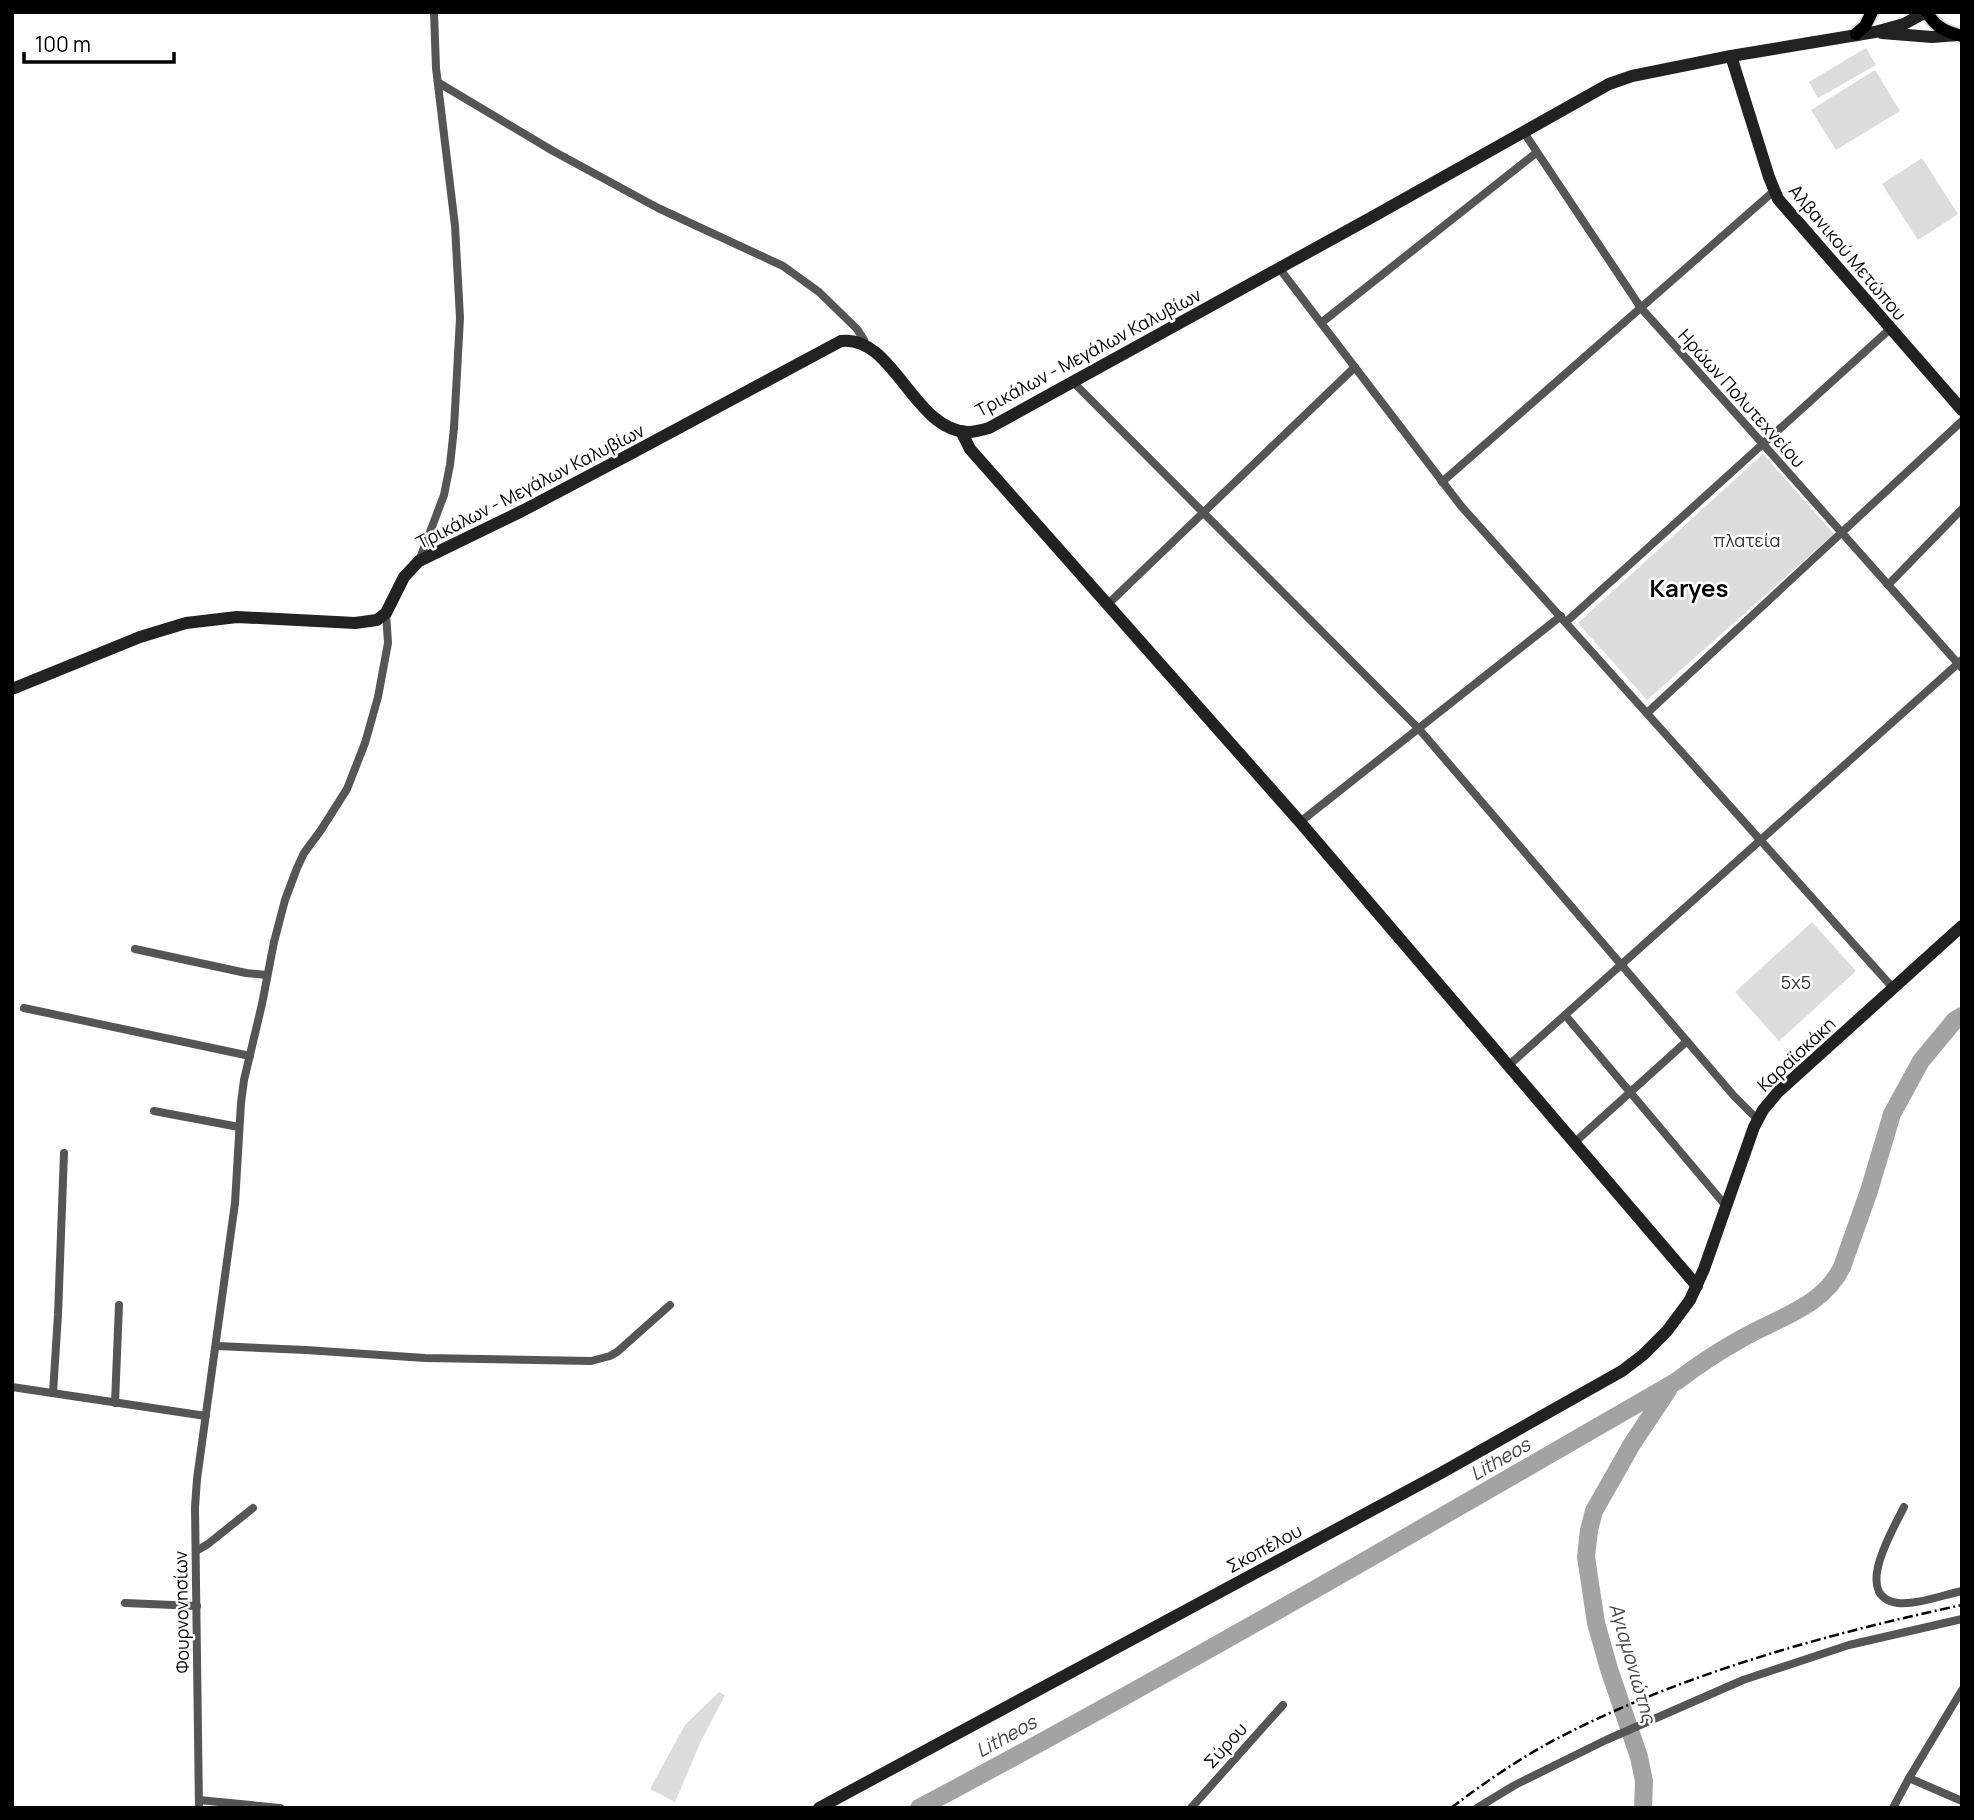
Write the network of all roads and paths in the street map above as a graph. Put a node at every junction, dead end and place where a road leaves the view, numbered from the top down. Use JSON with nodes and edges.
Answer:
{"nodes":[{"id":1,"x":434,"y":12,"type":"edge"},
{"id":2,"x":1872,"y":12,"type":"edge"},
{"id":3,"x":1926,"y":12,"type":"edge"},
{"id":4,"x":1875,"y":32,"type":"junction"},
{"id":5,"x":1856,"y":34,"type":"junction"},
{"id":6,"x":1960,"y":35,"type":"edge"},
{"id":7,"x":1731,"y":56,"type":"junction"},
{"id":8,"x":439,"y":83,"type":"junction"},
{"id":9,"x":1523,"y":131,"type":"junction"},
{"id":10,"x":1536,"y":153,"type":"junction"},
{"id":11,"x":1774,"y":191,"type":"junction"},
{"id":12,"x":1279,"y":268,"type":"junction"},
{"id":13,"x":1641,"y":308,"type":"junction"},
{"id":14,"x":1321,"y":323,"type":"junction"},
{"id":15,"x":1890,"y":329,"type":"junction"},
{"id":16,"x":864,"y":344,"type":"junction"},
{"id":17,"x":1354,"y":367,"type":"junction"},
{"id":18,"x":1073,"y":382,"type":"junction"},
{"id":19,"x":1962,"y":410,"type":"edge"},
{"id":20,"x":1962,"y":421,"type":"edge"},
{"id":21,"x":961,"y":431,"type":"junction"},
{"id":22,"x":1763,"y":444,"type":"junction"},
{"id":23,"x":1442,"y":482,"type":"junction"},
{"id":24,"x":1962,"y":509,"type":"edge"},
{"id":25,"x":1202,"y":513,"type":"junction"},
{"id":26,"x":1842,"y":533,"type":"junction"},
{"id":27,"x":419,"y":561,"type":"junction"},
{"id":28,"x":1888,"y":585,"type":"junction"},
{"id":29,"x":1108,"y":604,"type":"junction"},
{"id":30,"x":386,"y":613,"type":"junction"},
{"id":31,"x":1564,"y":619,"type":"junction"},
{"id":32,"x":1960,"y":664,"type":"edge"},
{"id":33,"x":12,"y":688,"type":"edge"},
{"id":34,"x":1647,"y":713,"type":"junction"},
{"id":35,"x":1419,"y":729,"type":"junction"},
{"id":36,"x":1300,"y":822,"type":"junction"},
{"id":37,"x":1761,"y":841,"type":"junction"},
{"id":38,"x":1962,"y":926,"type":"edge"},
{"id":39,"x":135,"y":949,"type":"dead end"},
{"id":40,"x":1621,"y":964,"type":"junction"},
{"id":41,"x":267,"y":975,"type":"junction"},
{"id":42,"x":1893,"y":988,"type":"junction"},
{"id":43,"x":24,"y":1008,"type":"dead end"},
{"id":44,"x":1565,"y":1015,"type":"junction"},
{"id":45,"x":1687,"y":1041,"type":"junction"},
{"id":46,"x":250,"y":1056,"type":"junction"},
{"id":47,"x":1509,"y":1065,"type":"junction"},
{"id":48,"x":1630,"y":1093,"type":"junction"},
{"id":49,"x":154,"y":1111,"type":"dead end"},
{"id":50,"x":1757,"y":1119,"type":"junction"},
{"id":51,"x":239,"y":1127,"type":"junction"},
{"id":52,"x":1575,"y":1142,"type":"junction"},
{"id":53,"x":64,"y":1153,"type":"dead end"},
{"id":54,"x":1726,"y":1206,"type":"junction"},
{"id":55,"x":1697,"y":1286,"type":"junction"},
{"id":56,"x":119,"y":1305,"type":"dead end"},
{"id":57,"x":670,"y":1305,"type":"dead end"},
{"id":58,"x":217,"y":1346,"type":"junction"},
{"id":59,"x":12,"y":1387,"type":"edge"},
{"id":60,"x":53,"y":1393,"type":"junction"},
{"id":61,"x":115,"y":1403,"type":"junction"},
{"id":62,"x":206,"y":1416,"type":"junction"},
{"id":63,"x":1904,"y":1507,"type":"dead end"},
{"id":64,"x":253,"y":1508,"type":"dead end"},
{"id":65,"x":196,"y":1551,"type":"junction"},
{"id":66,"x":1962,"y":1591,"type":"edge"},
{"id":67,"x":125,"y":1603,"type":"dead end"},
{"id":68,"x":197,"y":1606,"type":"junction"},
{"id":69,"x":1962,"y":1619,"type":"edge"},
{"id":70,"x":1962,"y":1690,"type":"edge"},
{"id":71,"x":1283,"y":1705,"type":"dead end"},
{"id":72,"x":1909,"y":1778,"type":"junction"},
{"id":73,"x":1962,"y":1801,"type":"edge"},
{"id":74,"x":199,"y":1804,"type":"edge"},
{"id":75,"x":280,"y":1808,"type":"edge"},
{"id":76,"x":820,"y":1808,"type":"edge"},
{"id":77,"x":1191,"y":1808,"type":"edge"},
{"id":78,"x":1477,"y":1808,"type":"edge"},
{"id":79,"x":1893,"y":1808,"type":"edge"}],
"edges":[{"from":1,"to":8,"type":"street"},
{"from":2,"to":5,"type":"main road"},
{"from":3,"to":4,"type":"street","name":"Τρικάλων - Μεγάλων Καλυβίων"},
{"from":3,"to":6,"type":"main road"},
{"from":4,"to":5,"type":"street","name":"Τρικάλων - Μεγάλων Καλυβίων"},
{"from":4,"to":6,"type":"street","name":"Τρικάλων - Μεγάλων Καλυβίων"},
{"from":5,"to":7,"type":"street","name":"Τρικάλων - Μεγάλων Καλυβίων"},
{"from":7,"to":9,"type":"street","name":"Τρικάλων - Μεγάλων Καλυβίων"},
{"from":7,"to":11,"type":"street","name":"Αλβανικού Μετώπου"},
{"from":8,"to":16,"type":"street"},
{"from":8,"to":27,"type":"street"},
{"from":9,"to":10,"type":"street","name":"Ηρώων Πολυτεχνείου"},
{"from":9,"to":12,"type":"street","name":"Τρικάλων - Μεγάλων Καλυβίων"},
{"from":10,"to":13,"type":"street","name":"Ηρώων Πολυτεχνείου"},
{"from":10,"to":14,"type":"street"},
{"from":11,"to":13,"type":"street"},
{"from":11,"to":15,"type":"street","name":"Αλβανικού Μετώπου"},
{"from":12,"to":14,"type":"street"},
{"from":12,"to":18,"type":"street","name":"Τρικάλων - Μεγάλων Καλυβίων"},
{"from":13,"to":22,"type":"street","name":"Ηρώων Πολυτεχνείου"},
{"from":13,"to":23,"type":"street"},
{"from":14,"to":17,"type":"street"},
{"from":15,"to":19,"type":"street","name":"Αλβανικού Μετώπου"},
{"from":15,"to":22,"type":"street"},
{"from":16,"to":21,"type":"street","name":"Τρικάλων - Μεγάλων Καλυβίων"},
{"from":16,"to":27,"type":"street","name":"Τρικάλων - Μεγάλων Καλυβίων"},
{"from":17,"to":23,"type":"street"},
{"from":17,"to":25,"type":"street"},
{"from":18,"to":21,"type":"street","name":"Τρικάλων - Μεγάλων Καλυβίων"},
{"from":18,"to":25,"type":"street"},
{"from":20,"to":26,"type":"street"},
{"from":21,"to":29,"type":"street"},
{"from":22,"to":26,"type":"street","name":"Ηρώων Πολυτεχνείου"},
{"from":22,"to":31,"type":"street"},
{"from":23,"to":31,"type":"street"},
{"from":24,"to":28,"type":"street"},
{"from":25,"to":29,"type":"street"},
{"from":25,"to":35,"type":"street"},
{"from":26,"to":28,"type":"street","name":"Ηρώων Πολυτεχνείου"},
{"from":26,"to":34,"type":"street"},
{"from":27,"to":30,"type":"street","name":"Τρικάλων - Μεγάλων Καλυβίων"},
{"from":28,"to":32,"type":"street","name":"Ηρώων Πολυτεχνείου"},
{"from":29,"to":36,"type":"street"},
{"from":30,"to":33,"type":"street"},
{"from":30,"to":41,"type":"street","name":"Φουρνονησίων"},
{"from":31,"to":34,"type":"street"},
{"from":31,"to":35,"type":"street"},
{"from":32,"to":37,"type":"street"},
{"from":34,"to":37,"type":"street"},
{"from":35,"to":36,"type":"street"},
{"from":35,"to":40,"type":"street"},
{"from":36,"to":47,"type":"street"},
{"from":37,"to":40,"type":"street"},
{"from":37,"to":42,"type":"street"},
{"from":38,"to":42,"type":"street","name":"Καραϊσκάκη"},
{"from":39,"to":41,"type":"street"},
{"from":40,"to":44,"type":"street"},
{"from":40,"to":45,"type":"street"},
{"from":41,"to":46,"type":"street","name":"Φουρνονησίων"},
{"from":42,"to":50,"type":"street","name":"Καραϊσκάκη"},
{"from":43,"to":46,"type":"street"},
{"from":44,"to":47,"type":"street"},
{"from":44,"to":48,"type":"street"},
{"from":45,"to":48,"type":"street"},
{"from":45,"to":50,"type":"street"},
{"from":46,"to":51,"type":"street","name":"Φουρνονησίων"},
{"from":47,"to":52,"type":"street"},
{"from":48,"to":52,"type":"street"},
{"from":48,"to":54,"type":"street"},
{"from":49,"to":51,"type":"street"},
{"from":50,"to":54,"type":"street","name":"Καραϊσκάκη"},
{"from":51,"to":58,"type":"street","name":"Φουρνονησίων"},
{"from":52,"to":55,"type":"street"},
{"from":53,"to":60,"type":"street"},
{"from":54,"to":55,"type":"street","name":"Καραϊσκάκη"},
{"from":55,"to":76,"type":"street","name":"Σκοπέλου"},
{"from":56,"to":61,"type":"street"},
{"from":57,"to":58,"type":"street"},
{"from":58,"to":62,"type":"street","name":"Φουρνονησίων"},
{"from":59,"to":60,"type":"street"},
{"from":60,"to":61,"type":"street"},
{"from":61,"to":62,"type":"street"},
{"from":62,"to":65,"type":"street","name":"Φουρνονησίων"},
{"from":63,"to":66,"type":"street"},
{"from":64,"to":65,"type":"street"},
{"from":65,"to":68,"type":"street","name":"Φουρνονησίων"},
{"from":67,"to":68,"type":"street"},
{"from":68,"to":74,"type":"street","name":"Φουρνονησίων"},
{"from":69,"to":78,"type":"street"},
{"from":70,"to":72,"type":"street"},
{"from":71,"to":77,"type":"street","name":"Σύρου"},
{"from":72,"to":73,"type":"street"},
{"from":72,"to":79,"type":"street"},
{"from":74,"to":75,"type":"street"}]}
